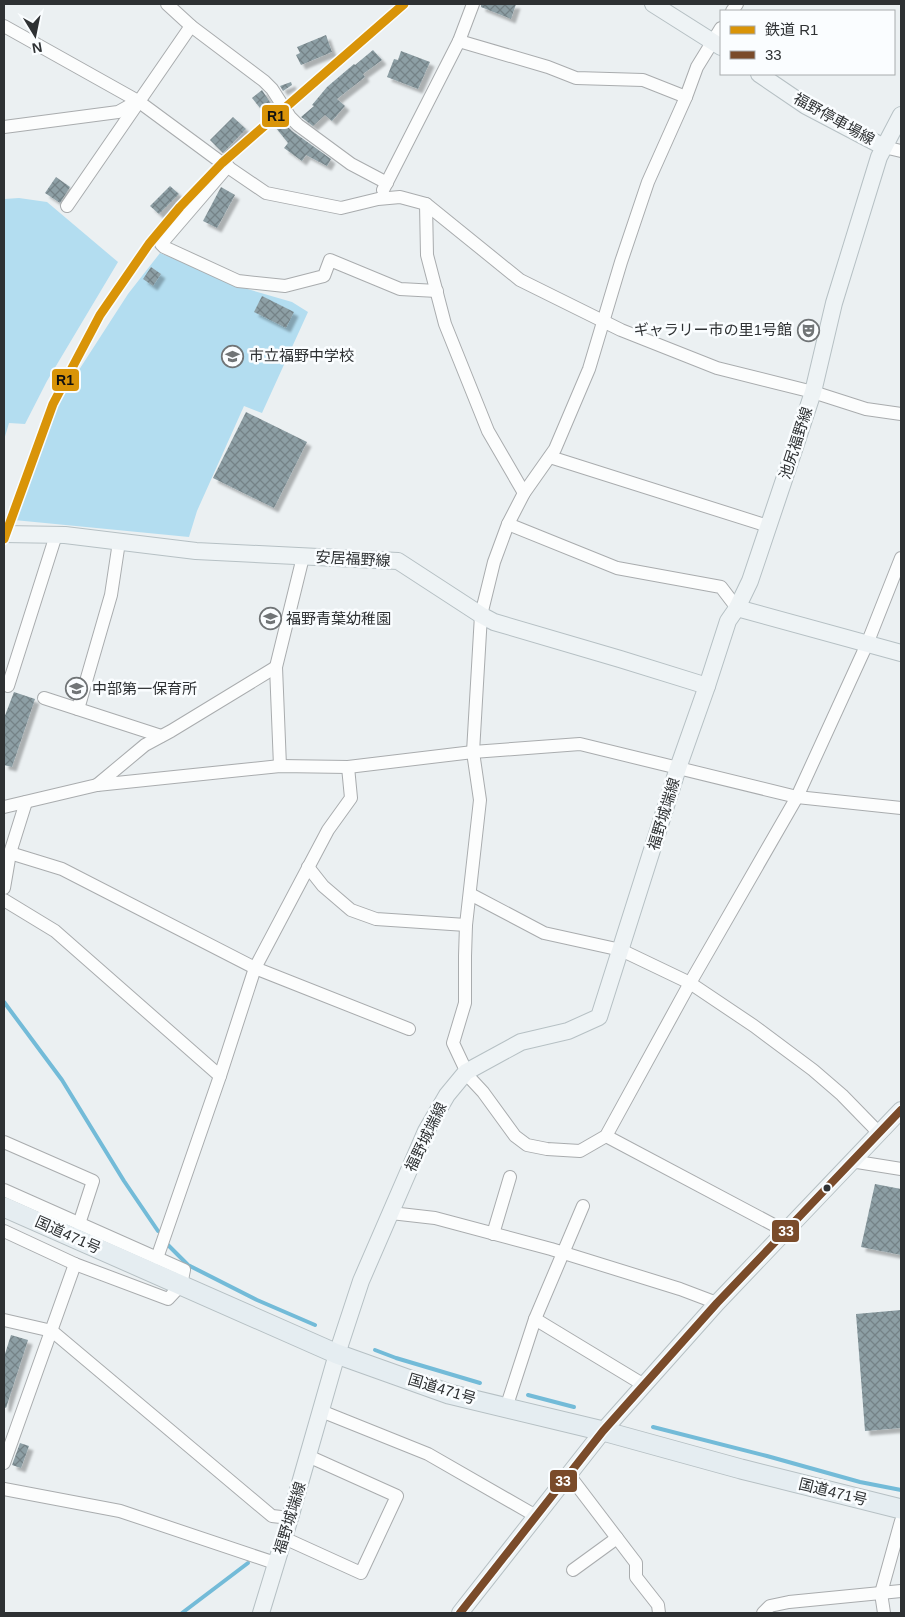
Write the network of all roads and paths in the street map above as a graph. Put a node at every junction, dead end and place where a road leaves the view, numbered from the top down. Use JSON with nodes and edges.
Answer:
{"nodes":[{"id":1,"x":167,"y":4,"type":"edge"},
{"id":2,"x":474,"y":4,"type":"edge"},
{"id":3,"x":653,"y":4,"type":"edge"},
{"id":4,"x":4,"y":26,"type":"edge"},
{"id":5,"x":191,"y":26,"type":"junction"},
{"id":6,"x":719,"y":39,"type":"edge"},
{"id":7,"x":459,"y":41,"type":"junction"},
{"id":8,"x":760,"y":75,"type":"edge"},
{"id":9,"x":686,"y":96,"type":"junction"},
{"id":10,"x":138,"y":101,"type":"junction"},
{"id":11,"x":901,"y":115,"type":"edge"},
{"id":12,"x":4,"y":128,"type":"edge"},
{"id":13,"x":884,"y":146,"type":"junction"},
{"id":14,"x":901,"y":151,"type":"edge"},
{"id":15,"x":228,"y":166,"type":"junction"},
{"id":16,"x":387,"y":183,"type":"junction"},
{"id":17,"x":378,"y":200,"type":"junction"},
{"id":18,"x":426,"y":204,"type":"junction"},
{"id":19,"x":67,"y":206,"type":"dead end"},
{"id":20,"x":436,"y":291,"type":"junction"},
{"id":21,"x":603,"y":321,"type":"junction"},
{"id":22,"x":813,"y":392,"type":"junction"},
{"id":23,"x":901,"y":414,"type":"edge"},
{"id":24,"x":550,"y":456,"type":"junction"},
{"id":25,"x":524,"y":493,"type":"junction"},
{"id":26,"x":508,"y":524,"type":"junction"},
{"id":27,"x":768,"y":526,"type":"junction"},
{"id":28,"x":4,"y":534,"type":"edge"},
{"id":29,"x":56,"y":535,"type":"junction"},
{"id":30,"x":119,"y":542,"type":"junction"},
{"id":31,"x":302,"y":557,"type":"junction"},
{"id":32,"x":901,"y":558,"type":"edge"},
{"id":33,"x":737,"y":608,"type":"junction"},
{"id":34,"x":481,"y":615,"type":"junction"},
{"id":35,"x":867,"y":644,"type":"junction"},
{"id":36,"x":901,"y":653,"type":"edge"},
{"id":37,"x":276,"y":667,"type":"junction"},
{"id":38,"x":8,"y":686,"type":"dead end"},
{"id":39,"x":707,"y":686,"type":"junction"},
{"id":40,"x":44,"y":698,"type":"dead end"},
{"id":41,"x":78,"y":709,"type":"junction"},
{"id":42,"x":161,"y":736,"type":"junction"},
{"id":43,"x":473,"y":752,"type":"junction"},
{"id":44,"x":280,"y":766,"type":"junction"},
{"id":45,"x":348,"y":767,"type":"junction"},
{"id":46,"x":678,"y":768,"type":"junction"},
{"id":47,"x":97,"y":785,"type":"junction"},
{"id":48,"x":797,"y":797,"type":"junction"},
{"id":49,"x":26,"y":802,"type":"junction"},
{"id":50,"x":4,"y":807,"type":"edge"},
{"id":51,"x":901,"y":808,"type":"edge"},
{"id":52,"x":10,"y":853,"type":"junction"},
{"id":53,"x":308,"y":867,"type":"junction"},
{"id":54,"x":4,"y":888,"type":"edge"},
{"id":55,"x":470,"y":894,"type":"junction"},
{"id":56,"x":4,"y":900,"type":"edge"},
{"id":57,"x":466,"y":925,"type":"junction"},
{"id":58,"x":621,"y":950,"type":"junction"},
{"id":59,"x":255,"y":968,"type":"junction"},
{"id":60,"x":690,"y":983,"type":"junction"},
{"id":61,"x":409,"y":1029,"type":"dead end"},
{"id":62,"x":466,"y":1072,"type":"junction"},
{"id":63,"x":220,"y":1076,"type":"junction"},
{"id":64,"x":901,"y":1110,"type":"edge"},
{"id":65,"x":879,"y":1133,"type":"junction"},
{"id":66,"x":606,"y":1136,"type":"junction"},
{"id":67,"x":4,"y":1142,"type":"edge"},
{"id":68,"x":852,"y":1162,"type":"junction"},
{"id":69,"x":901,"y":1169,"type":"edge"},
{"id":70,"x":510,"y":1177,"type":"dead end"},
{"id":71,"x":4,"y":1190,"type":"edge"},
{"id":72,"x":584,"y":1206,"type":"dead end"},
{"id":73,"x":4,"y":1207,"type":"edge"},
{"id":74,"x":391,"y":1213,"type":"junction"},
{"id":75,"x":79,"y":1224,"type":"junction"},
{"id":76,"x":4,"y":1231,"type":"edge"},
{"id":77,"x":785,"y":1231,"type":"junction"},
{"id":78,"x":493,"y":1234,"type":"junction"},
{"id":79,"x":563,"y":1253,"type":"junction"},
{"id":80,"x":157,"y":1258,"type":"junction"},
{"id":81,"x":75,"y":1264,"type":"junction"},
{"id":82,"x":181,"y":1285,"type":"junction"},
{"id":83,"x":717,"y":1303,"type":"junction"},
{"id":84,"x":536,"y":1318,"type":"junction"},
{"id":85,"x":4,"y":1320,"type":"edge"},
{"id":86,"x":52,"y":1331,"type":"junction"},
{"id":87,"x":337,"y":1354,"type":"junction"},
{"id":88,"x":644,"y":1385,"type":"junction"},
{"id":89,"x":506,"y":1408,"type":"junction"},
{"id":90,"x":321,"y":1411,"type":"junction"},
{"id":91,"x":603,"y":1431,"type":"junction"},
{"id":92,"x":308,"y":1456,"type":"junction"},
{"id":93,"x":4,"y":1463,"type":"edge"},
{"id":94,"x":569,"y":1475,"type":"junction"},
{"id":95,"x":4,"y":1489,"type":"edge"},
{"id":96,"x":901,"y":1509,"type":"edge"},
{"id":97,"x":536,"y":1516,"type":"junction"},
{"id":98,"x":290,"y":1518,"type":"junction"},
{"id":99,"x":901,"y":1521,"type":"edge"},
{"id":100,"x":284,"y":1538,"type":"junction"},
{"id":101,"x":617,"y":1538,"type":"junction"},
{"id":102,"x":275,"y":1563,"type":"junction"},
{"id":103,"x":573,"y":1570,"type":"dead end"},
{"id":104,"x":901,"y":1591,"type":"edge"},
{"id":105,"x":881,"y":1593,"type":"junction"},
{"id":106,"x":261,"y":1613,"type":"edge"},
{"id":107,"x":460,"y":1613,"type":"edge"},
{"id":108,"x":659,"y":1613,"type":"edge"},
{"id":109,"x":763,"y":1613,"type":"edge"},
{"id":110,"x":884,"y":1613,"type":"edge"}],
"edges":[{"from":1,"to":5,"type":"street"},
{"from":2,"to":7,"type":"street"},
{"from":3,"to":6,"type":"main road"},
{"from":4,"to":10,"type":"street"},
{"from":5,"to":10,"type":"street"},
{"from":5,"to":16,"type":"street"},
{"from":6,"to":9,"type":"street"},
{"from":7,"to":9,"type":"street"},
{"from":7,"to":16,"type":"street"},
{"from":8,"to":13,"type":"main road","name":"福野停車場線"},
{"from":9,"to":21,"type":"street"},
{"from":10,"to":12,"type":"street"},
{"from":10,"to":15,"type":"street"},
{"from":10,"to":19,"type":"street"},
{"from":11,"to":13,"type":"main road","name":"池尻福野線"},
{"from":13,"to":14,"type":"street"},
{"from":13,"to":22,"type":"main road","name":"池尻福野線"},
{"from":15,"to":17,"type":"street"},
{"from":15,"to":20,"type":"street"},
{"from":16,"to":17,"type":"street"},
{"from":17,"to":18,"type":"street"},
{"from":18,"to":20,"type":"street"},
{"from":18,"to":21,"type":"street"},
{"from":20,"to":25,"type":"street"},
{"from":21,"to":22,"type":"street"},
{"from":21,"to":24,"type":"street"},
{"from":22,"to":23,"type":"street"},
{"from":22,"to":27,"type":"main road","name":"池尻福野線"},
{"from":24,"to":25,"type":"street"},
{"from":24,"to":27,"type":"street"},
{"from":25,"to":26,"type":"street"},
{"from":26,"to":33,"type":"street"},
{"from":26,"to":34,"type":"street"},
{"from":27,"to":33,"type":"main road","name":"池尻福野線"},
{"from":28,"to":29,"type":"main road","name":"安居福野線"},
{"from":29,"to":30,"type":"main road","name":"安居福野線"},
{"from":29,"to":38,"type":"street"},
{"from":30,"to":31,"type":"main road","name":"安居福野線"},
{"from":30,"to":41,"type":"street"},
{"from":31,"to":34,"type":"main road","name":"安居福野線"},
{"from":31,"to":37,"type":"street"},
{"from":32,"to":35,"type":"street"},
{"from":33,"to":35,"type":"main road"},
{"from":33,"to":39,"type":"main road","name":"福野城端線"},
{"from":34,"to":39,"type":"main road","name":"安居福野線"},
{"from":34,"to":43,"type":"street"},
{"from":35,"to":36,"type":"main road"},
{"from":35,"to":48,"type":"street"},
{"from":37,"to":42,"type":"street"},
{"from":37,"to":44,"type":"street"},
{"from":39,"to":46,"type":"main road","name":"福野城端線"},
{"from":40,"to":41,"type":"street"},
{"from":41,"to":42,"type":"street"},
{"from":42,"to":47,"type":"street"},
{"from":43,"to":45,"type":"street"},
{"from":43,"to":46,"type":"street"},
{"from":43,"to":55,"type":"street"},
{"from":44,"to":45,"type":"street"},
{"from":44,"to":47,"type":"street"},
{"from":45,"to":53,"type":"street"},
{"from":46,"to":48,"type":"street"},
{"from":46,"to":58,"type":"main road","name":"福野城端線"},
{"from":47,"to":49,"type":"street"},
{"from":48,"to":51,"type":"street"},
{"from":48,"to":60,"type":"street"},
{"from":49,"to":50,"type":"street"},
{"from":49,"to":52,"type":"street"},
{"from":52,"to":54,"type":"street"},
{"from":52,"to":59,"type":"street"},
{"from":53,"to":57,"type":"street"},
{"from":53,"to":59,"type":"street"},
{"from":55,"to":57,"type":"street"},
{"from":55,"to":58,"type":"street"},
{"from":56,"to":63,"type":"street"},
{"from":57,"to":62,"type":"street"},
{"from":58,"to":60,"type":"street"},
{"from":58,"to":62,"type":"main road","name":"福野城端線"},
{"from":59,"to":61,"type":"street"},
{"from":59,"to":63,"type":"street"},
{"from":60,"to":65,"type":"street"},
{"from":60,"to":66,"type":"street"},
{"from":62,"to":66,"type":"street"},
{"from":62,"to":74,"type":"main road","name":"福野城端線"},
{"from":63,"to":80,"type":"street"},
{"from":64,"to":65,"type":"main road"},
{"from":65,"to":68,"type":"main road"},
{"from":66,"to":77,"type":"street"},
{"from":67,"to":75,"type":"street"},
{"from":68,"to":69,"type":"street"},
{"from":68,"to":77,"type":"main road"},
{"from":70,"to":78,"type":"street"},
{"from":71,"to":75,"type":"street"},
{"from":72,"to":79,"type":"street"},
{"from":73,"to":82,"type":"highway","name":"国道471号"},
{"from":74,"to":78,"type":"street"},
{"from":74,"to":87,"type":"main road","name":"福野城端線"},
{"from":75,"to":80,"type":"street"},
{"from":76,"to":81,"type":"street"},
{"from":77,"to":83,"type":"main road"},
{"from":78,"to":79,"type":"street"},
{"from":79,"to":83,"type":"street"},
{"from":79,"to":84,"type":"street"},
{"from":80,"to":82,"type":"street"},
{"from":81,"to":82,"type":"street"},
{"from":81,"to":86,"type":"street"},
{"from":82,"to":87,"type":"highway","name":"国道471号"},
{"from":83,"to":88,"type":"main road"},
{"from":84,"to":88,"type":"street"},
{"from":84,"to":89,"type":"street"},
{"from":85,"to":86,"type":"street"},
{"from":86,"to":93,"type":"street"},
{"from":86,"to":98,"type":"street"},
{"from":87,"to":89,"type":"highway","name":"国道471号"},
{"from":87,"to":90,"type":"main road","name":"福野城端線"},
{"from":88,"to":91,"type":"main road"},
{"from":89,"to":91,"type":"highway","name":"国道471号"},
{"from":90,"to":92,"type":"main road","name":"福野城端線"},
{"from":90,"to":97,"type":"street"},
{"from":91,"to":94,"type":"main road"},
{"from":91,"to":96,"type":"highway","name":"国道471号"},
{"from":92,"to":98,"type":"main road","name":"福野城端線"},
{"from":92,"to":100,"type":"street"},
{"from":94,"to":97,"type":"main road"},
{"from":94,"to":101,"type":"street"},
{"from":95,"to":102,"type":"street"},
{"from":97,"to":107,"type":"main road"},
{"from":98,"to":100,"type":"main road","name":"福野城端線"},
{"from":99,"to":105,"type":"street"},
{"from":100,"to":102,"type":"main road","name":"福野城端線"},
{"from":101,"to":103,"type":"street"},
{"from":101,"to":108,"type":"street"},
{"from":102,"to":106,"type":"main road","name":"福野城端線"},
{"from":104,"to":105,"type":"street"},
{"from":105,"to":109,"type":"street"},
{"from":105,"to":110,"type":"street"}]}
